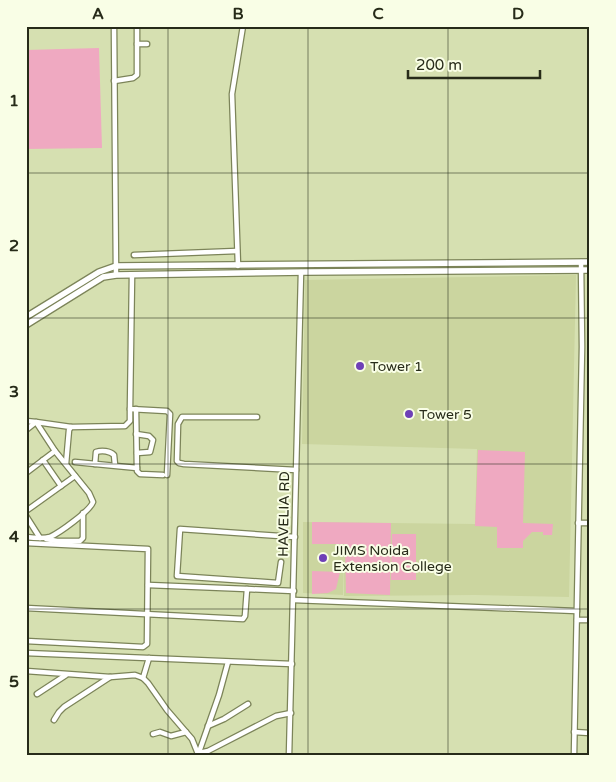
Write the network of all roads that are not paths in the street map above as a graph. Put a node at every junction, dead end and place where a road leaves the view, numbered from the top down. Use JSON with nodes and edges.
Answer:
{"nodes":[{"id":1,"x":114,"y":26,"type":"edge"},
{"id":2,"x":137,"y":26,"type":"edge"},
{"id":3,"x":242,"y":26,"type":"edge"},
{"id":4,"x":137,"y":44,"type":"junction"},
{"id":5,"x":146,"y":44,"type":"dead end"},
{"id":6,"x":114,"y":81,"type":"junction"},
{"id":7,"x":237,"y":251,"type":"junction"},
{"id":8,"x":187,"y":253,"type":"junction"},
{"id":9,"x":134,"y":255,"type":"dead end"},
{"id":10,"x":581,"y":262,"type":"junction"},
{"id":11,"x":590,"y":262,"type":"edge"},
{"id":12,"x":116,"y":266,"type":"junction"},
{"id":13,"x":187,"y":266,"type":"junction"},
{"id":14,"x":238,"y":266,"type":"junction"},
{"id":15,"x":322,"y":268,"type":"junction"},
{"id":16,"x":582,"y":270,"type":"junction"},
{"id":17,"x":590,"y":270,"type":"edge"},
{"id":18,"x":301,"y":272,"type":"junction"},
{"id":19,"x":116,"y":275,"type":"junction"},
{"id":20,"x":132,"y":275,"type":"junction"},
{"id":21,"x":26,"y":316,"type":"edge"},
{"id":22,"x":26,"y":324,"type":"edge"},
{"id":23,"x":130,"y":409,"type":"junction"},
{"id":24,"x":136,"y":409,"type":"junction"},
{"id":25,"x":257,"y":417,"type":"dead end"},
{"id":26,"x":26,"y":421,"type":"edge"},
{"id":27,"x":36,"y":422,"type":"junction"},
{"id":28,"x":71,"y":427,"type":"junction"},
{"id":29,"x":26,"y":430,"type":"edge"},
{"id":30,"x":136,"y":434,"type":"junction"},
{"id":31,"x":55,"y":451,"type":"junction"},
{"id":32,"x":137,"y":453,"type":"junction"},
{"id":33,"x":43,"y":460,"type":"junction"},
{"id":34,"x":75,"y":462,"type":"dead end"},
{"id":35,"x":66,"y":464,"type":"junction"},
{"id":36,"x":95,"y":464,"type":"junction"},
{"id":37,"x":115,"y":466,"type":"junction"},
{"id":38,"x":137,"y":468,"type":"junction"},
{"id":39,"x":296,"y":470,"type":"junction"},
{"id":40,"x":26,"y":473,"type":"edge"},
{"id":41,"x":75,"y":476,"type":"junction"},
{"id":42,"x":61,"y":486,"type":"junction"},
{"id":43,"x":26,"y":511,"type":"edge"},
{"id":44,"x":83,"y":513,"type":"junction"},
{"id":45,"x":26,"y":516,"type":"edge"},
{"id":46,"x":590,"y":523,"type":"edge"},
{"id":47,"x":28,"y":524,"type":"edge"},
{"id":48,"x":578,"y":524,"type":"junction"},
{"id":49,"x":26,"y":537,"type":"edge"},
{"id":50,"x":295,"y":537,"type":"junction"},
{"id":51,"x":42,"y":538,"type":"junction"},
{"id":52,"x":26,"y":543,"type":"edge"},
{"id":53,"x":280,"y":562,"type":"dead end"},
{"id":54,"x":148,"y":585,"type":"junction"},
{"id":55,"x":247,"y":589,"type":"junction"},
{"id":56,"x":294,"y":592,"type":"junction"},
{"id":57,"x":294,"y":600,"type":"junction"},
{"id":58,"x":26,"y":608,"type":"edge"},
{"id":59,"x":577,"y":611,"type":"junction"},
{"id":60,"x":148,"y":615,"type":"junction"},
{"id":61,"x":577,"y":620,"type":"junction"},
{"id":62,"x":590,"y":620,"type":"edge"},
{"id":63,"x":26,"y":641,"type":"edge"},
{"id":64,"x":26,"y":653,"type":"edge"},
{"id":65,"x":149,"y":658,"type":"junction"},
{"id":66,"x":228,"y":662,"type":"junction"},
{"id":67,"x":292,"y":664,"type":"junction"},
{"id":68,"x":26,"y":671,"type":"edge"},
{"id":69,"x":67,"y":674,"type":"junction"},
{"id":70,"x":110,"y":677,"type":"junction"},
{"id":71,"x":143,"y":678,"type":"junction"},
{"id":72,"x":37,"y":694,"type":"dead end"},
{"id":73,"x":248,"y":704,"type":"dead end"},
{"id":74,"x":291,"y":713,"type":"junction"},
{"id":75,"x":54,"y":720,"type":"dead end"},
{"id":76,"x":208,"y":726,"type":"junction"},
{"id":77,"x":186,"y":732,"type":"junction"},
{"id":78,"x":574,"y":732,"type":"junction"},
{"id":79,"x":590,"y":733,"type":"edge"},
{"id":80,"x":153,"y":734,"type":"dead end"},
{"id":81,"x":198,"y":754,"type":"edge"},
{"id":82,"x":290,"y":756,"type":"edge"},
{"id":83,"x":574,"y":756,"type":"edge"}],
"edges":[{"from":1,"to":6,"type":"street"},
{"from":2,"to":4,"type":"street"},
{"from":3,"to":7,"type":"street"},
{"from":4,"to":5,"type":"street"},
{"from":4,"to":6,"type":"street"},
{"from":6,"to":12,"type":"street"},
{"from":7,"to":8,"type":"street"},
{"from":7,"to":14,"type":"street"},
{"from":8,"to":9,"type":"street"},
{"from":8,"to":13,"type":"street"},
{"from":10,"to":11,"type":"street"},
{"from":10,"to":15,"type":"street"},
{"from":10,"to":16,"type":"street"},
{"from":12,"to":13,"type":"street"},
{"from":12,"to":19,"type":"street"},
{"from":12,"to":21,"type":"street"},
{"from":13,"to":14,"type":"street"},
{"from":14,"to":15,"type":"street"},
{"from":15,"to":16,"type":"street"},
{"from":15,"to":18,"type":"street"},
{"from":16,"to":17,"type":"street"},
{"from":16,"to":48,"type":"street"},
{"from":18,"to":20,"type":"street"},
{"from":18,"to":39,"type":"street","name":"HAVELIA RD"},
{"from":19,"to":20,"type":"street"},
{"from":19,"to":22,"type":"street"},
{"from":20,"to":23,"type":"street"},
{"from":23,"to":24,"type":"street"},
{"from":23,"to":28,"type":"street"},
{"from":24,"to":30,"type":"street"},
{"from":24,"to":38,"type":"street"},
{"from":25,"to":39,"type":"street"},
{"from":26,"to":27,"type":"street"},
{"from":27,"to":28,"type":"street"},
{"from":27,"to":29,"type":"street"},
{"from":27,"to":31,"type":"street"},
{"from":28,"to":35,"type":"street"},
{"from":30,"to":32,"type":"street"},
{"from":30,"to":32,"type":"street"},
{"from":31,"to":33,"type":"street"},
{"from":31,"to":35,"type":"street"},
{"from":32,"to":38,"type":"street"},
{"from":33,"to":40,"type":"street"},
{"from":33,"to":42,"type":"street"},
{"from":34,"to":36,"type":"street"},
{"from":35,"to":41,"type":"street"},
{"from":36,"to":37,"type":"street"},
{"from":36,"to":37,"type":"street"},
{"from":37,"to":38,"type":"street"},
{"from":39,"to":50,"type":"street","name":"HAVELIA RD"},
{"from":41,"to":42,"type":"street"},
{"from":41,"to":44,"type":"street"},
{"from":42,"to":43,"type":"street"},
{"from":44,"to":51,"type":"street"},
{"from":44,"to":51,"type":"street"},
{"from":45,"to":47,"type":"street"},
{"from":46,"to":48,"type":"street"},
{"from":47,"to":51,"type":"street"},
{"from":48,"to":59,"type":"street"},
{"from":49,"to":51,"type":"street"},
{"from":50,"to":53,"type":"street"},
{"from":50,"to":56,"type":"street","name":"HAVELIA RD"},
{"from":52,"to":54,"type":"street"},
{"from":54,"to":55,"type":"street"},
{"from":54,"to":60,"type":"street"},
{"from":55,"to":56,"type":"street"},
{"from":55,"to":60,"type":"street"},
{"from":56,"to":57,"type":"street","name":"HAVELIA RD"},
{"from":57,"to":59,"type":"street"},
{"from":57,"to":67,"type":"street","name":"HAVELIA RD"},
{"from":58,"to":60,"type":"street"},
{"from":59,"to":61,"type":"street"},
{"from":60,"to":63,"type":"street"},
{"from":61,"to":62,"type":"street"},
{"from":61,"to":78,"type":"street"},
{"from":64,"to":65,"type":"street"},
{"from":65,"to":66,"type":"street"},
{"from":65,"to":71,"type":"street"},
{"from":66,"to":67,"type":"street"},
{"from":66,"to":76,"type":"street"},
{"from":67,"to":74,"type":"street","name":"HAVELIA RD"},
{"from":68,"to":69,"type":"street"},
{"from":69,"to":70,"type":"street"},
{"from":69,"to":72,"type":"street"},
{"from":70,"to":71,"type":"street"},
{"from":70,"to":75,"type":"street"},
{"from":71,"to":77,"type":"street"},
{"from":73,"to":76,"type":"street"},
{"from":74,"to":81,"type":"street"},
{"from":74,"to":82,"type":"street","name":"HAVELIA RD"},
{"from":76,"to":81,"type":"street"},
{"from":77,"to":80,"type":"street"},
{"from":77,"to":81,"type":"street"},
{"from":78,"to":79,"type":"street"},
{"from":78,"to":83,"type":"street"}]}
